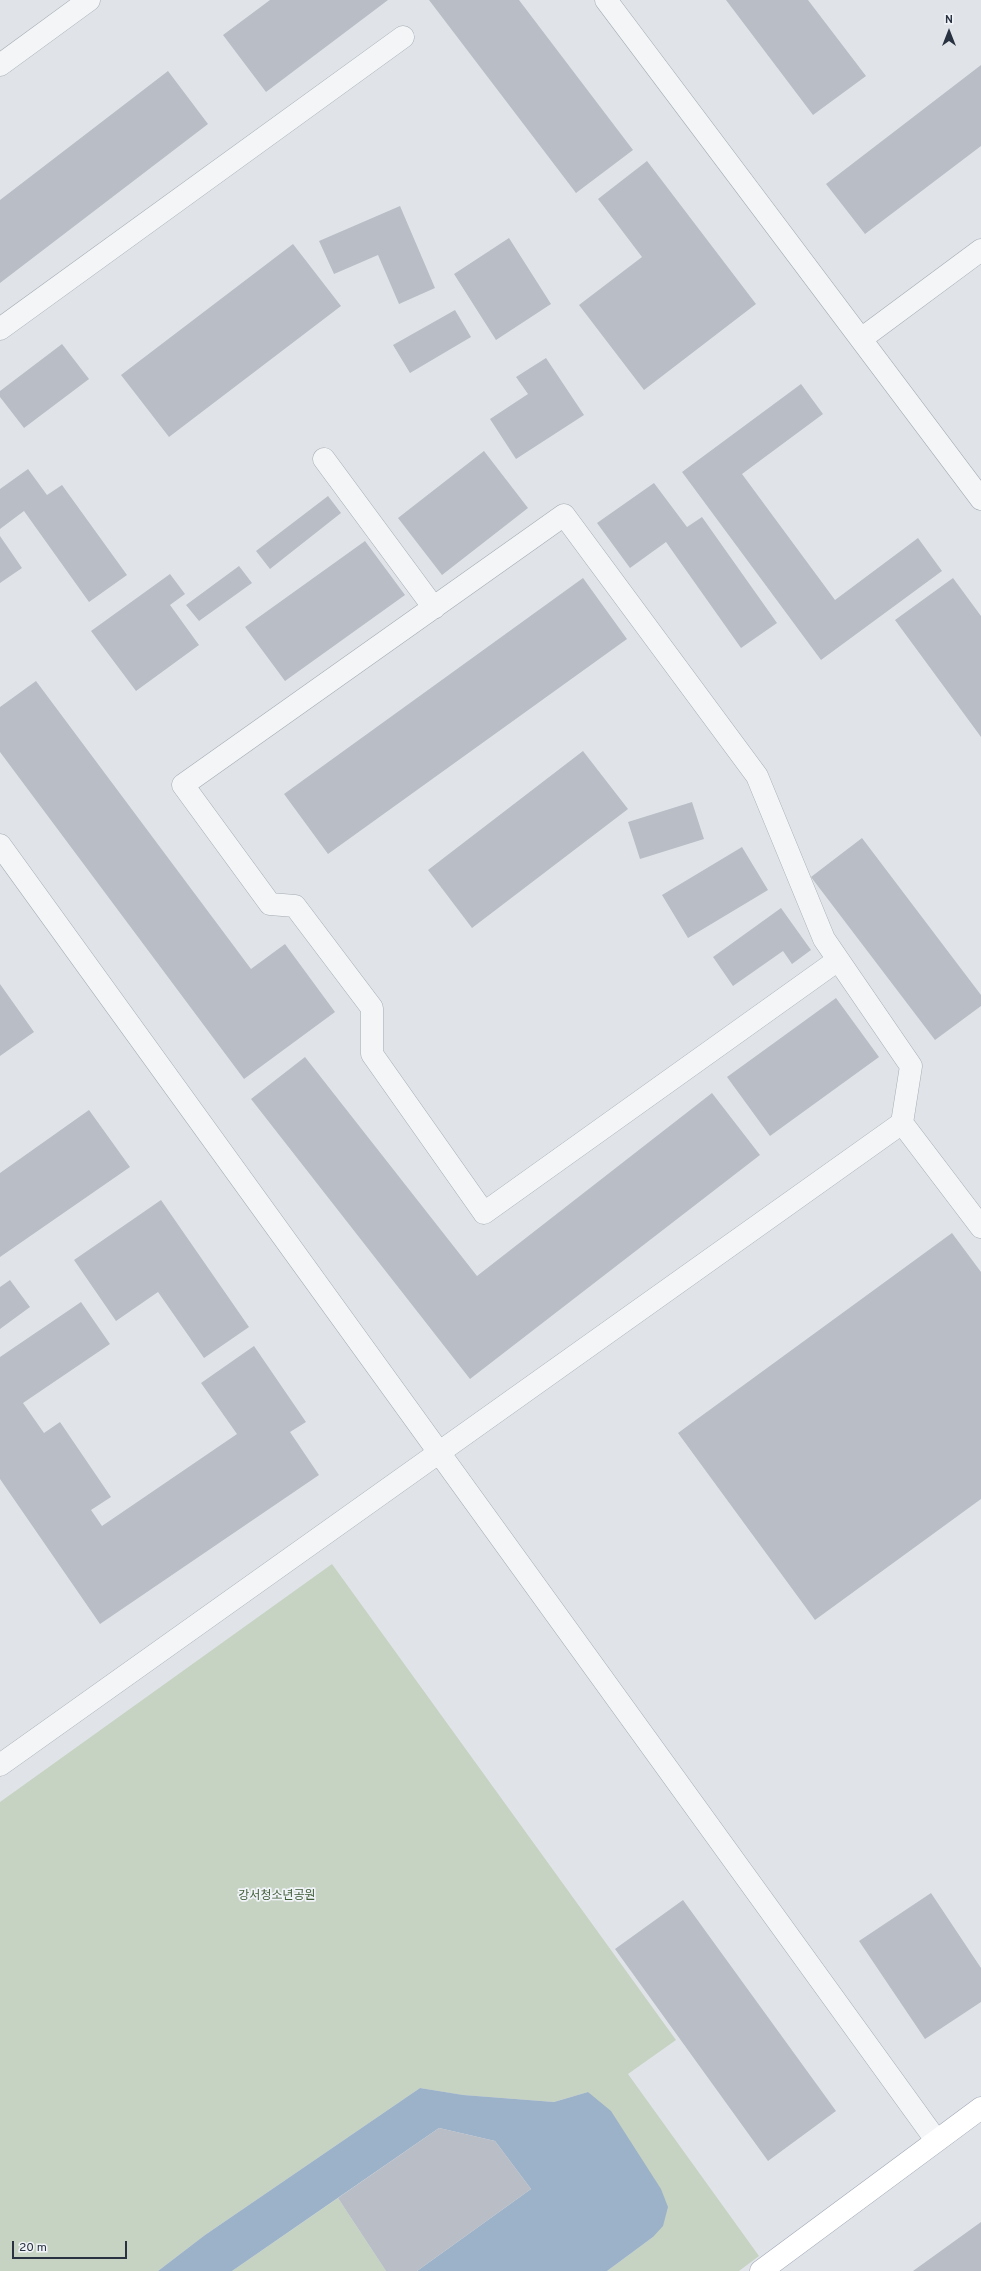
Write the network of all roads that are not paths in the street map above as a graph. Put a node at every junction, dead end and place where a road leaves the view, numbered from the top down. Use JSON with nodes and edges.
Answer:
{"nodes":[{"id":1,"x":89,"y":0,"type":"edge"},
{"id":2,"x":606,"y":0,"type":"edge"},
{"id":3,"x":403,"y":37,"type":"dead end"},
{"id":4,"x":0,"y":65,"type":"edge"},
{"id":5,"x":981,"y":250,"type":"edge"},
{"id":6,"x":0,"y":329,"type":"edge"},
{"id":7,"x":861,"y":339,"type":"junction"},
{"id":8,"x":324,"y":459,"type":"dead end"},
{"id":9,"x":981,"y":499,"type":"edge"},
{"id":10,"x":434,"y":608,"type":"junction"},
{"id":11,"x":0,"y":845,"type":"edge"},
{"id":12,"x":838,"y":960,"type":"junction"},
{"id":13,"x":902,"y":1123,"type":"junction"},
{"id":14,"x":981,"y":1227,"type":"edge"},
{"id":15,"x":440,"y":1454,"type":"junction"},
{"id":16,"x":0,"y":1765,"type":"edge"},
{"id":17,"x":981,"y":2108,"type":"edge"},
{"id":18,"x":936,"y":2140,"type":"junction"},
{"id":19,"x":761,"y":2271,"type":"edge"}],
"edges":[{"from":1,"to":4,"type":"street"},
{"from":2,"to":7,"type":"street"},
{"from":3,"to":6,"type":"street"},
{"from":5,"to":7,"type":"street"},
{"from":7,"to":9,"type":"street"},
{"from":8,"to":10,"type":"street"},
{"from":10,"to":12,"type":"street"},
{"from":10,"to":12,"type":"street"},
{"from":11,"to":15,"type":"street"},
{"from":12,"to":13,"type":"street"},
{"from":13,"to":14,"type":"street"},
{"from":13,"to":15,"type":"street"},
{"from":15,"to":16,"type":"street"},
{"from":15,"to":18,"type":"street"},
{"from":17,"to":18,"type":"main road"},
{"from":18,"to":19,"type":"main road"}]}
